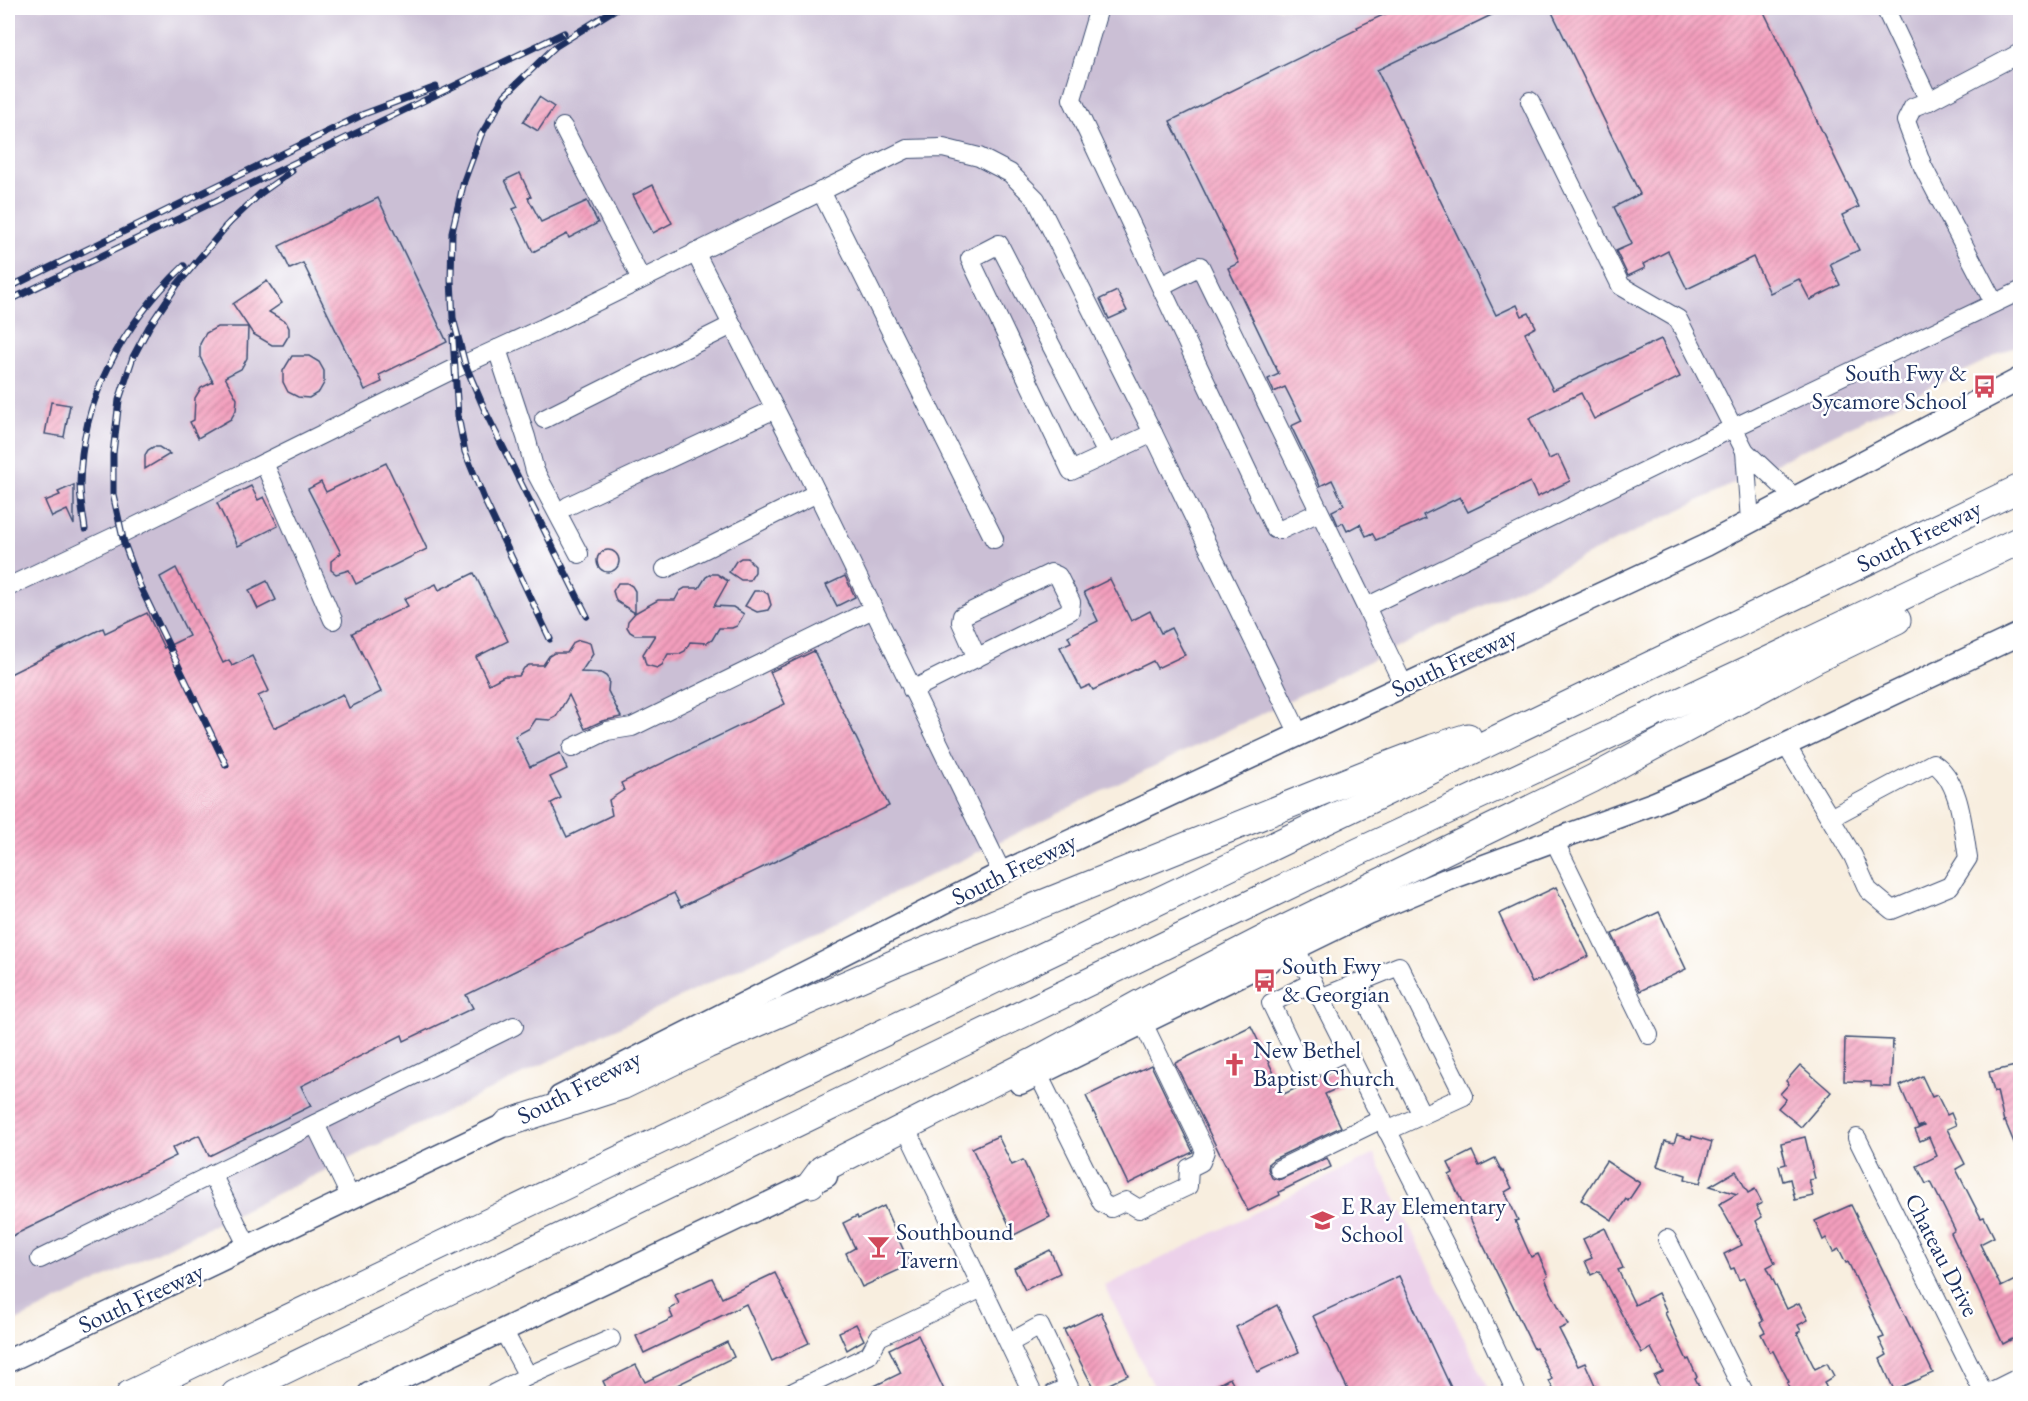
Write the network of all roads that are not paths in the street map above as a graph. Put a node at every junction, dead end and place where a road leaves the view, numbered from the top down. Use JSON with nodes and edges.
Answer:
{"nodes":[{"id":1,"x":1099,"y":8,"type":"edge"},
{"id":2,"x":1885,"y":8,"type":"edge"},
{"id":3,"x":2020,"y":53,"type":"edge"},
{"id":4,"x":1530,"y":101,"type":"dead end"},
{"id":5,"x":1929,"y":101,"type":"junction"},
{"id":6,"x":563,"y":127,"type":"dead end"},
{"id":7,"x":821,"y":191,"type":"junction"},
{"id":8,"x":695,"y":252,"type":"junction"},
{"id":9,"x":641,"y":279,"type":"junction"},
{"id":10,"x":1161,"y":286,"type":"junction"},
{"id":11,"x":2020,"y":291,"type":"edge"},
{"id":12,"x":1994,"y":303,"type":"junction"},
{"id":13,"x":732,"y":325,"type":"junction"},
{"id":14,"x":497,"y":349,"type":"junction"},
{"id":15,"x":2020,"y":379,"type":"edge"},
{"id":16,"x":775,"y":409,"type":"junction"},
{"id":17,"x":544,"y":419,"type":"dead end"},
{"id":18,"x":1733,"y":427,"type":"junction"},
{"id":19,"x":1154,"y":433,"type":"junction"},
{"id":20,"x":1745,"y":451,"type":"junction"},
{"id":21,"x":1107,"y":454,"type":"junction"},
{"id":22,"x":264,"y":463,"type":"junction"},
{"id":23,"x":2020,"y":488,"type":"edge"},
{"id":24,"x":817,"y":493,"type":"junction"},
{"id":25,"x":1795,"y":498,"type":"junction"},
{"id":26,"x":568,"y":506,"type":"dead end"},
{"id":27,"x":1319,"y":512,"type":"junction"},
{"id":28,"x":1750,"y":521,"type":"junction"},
{"id":29,"x":994,"y":539,"type":"dead end"},
{"id":30,"x":2020,"y":540,"type":"edge"},
{"id":31,"x":579,"y":554,"type":"dead end"},
{"id":32,"x":2020,"y":559,"type":"edge"},
{"id":33,"x":665,"y":569,"type":"dead end"},
{"id":34,"x":8,"y":587,"type":"edge"},
{"id":35,"x":1366,"y":607,"type":"junction"},
{"id":36,"x":873,"y":609,"type":"junction"},
{"id":37,"x":333,"y":620,"type":"dead end"},
{"id":38,"x":2020,"y":634,"type":"edge"},
{"id":39,"x":978,"y":658,"type":"junction"},
{"id":40,"x":1404,"y":686,"type":"junction"},
{"id":41,"x":912,"y":690,"type":"junction"},
{"id":42,"x":1552,"y":711,"type":"junction"},
{"id":43,"x":1299,"y":734,"type":"junction"},
{"id":44,"x":1786,"y":745,"type":"junction"},
{"id":45,"x":572,"y":748,"type":"dead end"},
{"id":46,"x":1830,"y":818,"type":"junction"},
{"id":47,"x":1554,"y":840,"type":"junction"},
{"id":48,"x":1002,"y":873,"type":"junction"},
{"id":49,"x":1296,"y":949,"type":"junction"},
{"id":50,"x":1357,"y":983,"type":"junction"},
{"id":51,"x":1316,"y":990,"type":"junction"},
{"id":52,"x":1143,"y":1023,"type":"junction"},
{"id":53,"x":514,"y":1026,"type":"dead end"},
{"id":54,"x":1649,"y":1035,"type":"dead end"},
{"id":55,"x":1347,"y":1051,"type":"junction"},
{"id":56,"x":1038,"y":1074,"type":"junction"},
{"id":57,"x":1422,"y":1115,"type":"junction"},
{"id":58,"x":508,"y":1123,"type":"junction"},
{"id":59,"x":315,"y":1124,"type":"junction"},
{"id":60,"x":1384,"y":1125,"type":"junction"},
{"id":61,"x":910,"y":1137,"type":"junction"},
{"id":62,"x":1857,"y":1138,"type":"dead end"},
{"id":63,"x":1279,"y":1169,"type":"dead end"},
{"id":64,"x":212,"y":1174,"type":"junction"},
{"id":65,"x":811,"y":1184,"type":"junction"},
{"id":66,"x":351,"y":1198,"type":"junction"},
{"id":67,"x":1667,"y":1239,"type":"dead end"},
{"id":68,"x":248,"y":1247,"type":"junction"},
{"id":69,"x":40,"y":1258,"type":"dead end"},
{"id":70,"x":982,"y":1288,"type":"junction"},
{"id":71,"x":503,"y":1330,"type":"junction"},
{"id":72,"x":610,"y":1339,"type":"dead end"},
{"id":73,"x":1008,"y":1343,"type":"junction"},
{"id":74,"x":8,"y":1361,"type":"edge"},
{"id":75,"x":528,"y":1376,"type":"junction"},
{"id":76,"x":2020,"y":1377,"type":"edge"},
{"id":77,"x":130,"y":1394,"type":"edge"},
{"id":78,"x":235,"y":1394,"type":"edge"},
{"id":79,"x":369,"y":1394,"type":"edge"},
{"id":80,"x":493,"y":1394,"type":"edge"},
{"id":81,"x":789,"y":1394,"type":"edge"},
{"id":82,"x":1033,"y":1394,"type":"edge"},
{"id":83,"x":1053,"y":1394,"type":"edge"},
{"id":84,"x":1516,"y":1394,"type":"edge"},
{"id":85,"x":1745,"y":1394,"type":"edge"},
{"id":86,"x":1985,"y":1394,"type":"edge"}],
"edges":[{"from":1,"to":10,"type":"street"},
{"from":2,"to":5,"type":"street"},
{"from":3,"to":5,"type":"street"},
{"from":4,"to":18,"type":"street"},
{"from":5,"to":12,"type":"street"},
{"from":6,"to":9,"type":"street"},
{"from":7,"to":8,"type":"street"},
{"from":7,"to":19,"type":"street"},
{"from":7,"to":29,"type":"street"},
{"from":8,"to":9,"type":"street"},
{"from":8,"to":13,"type":"street"},
{"from":9,"to":14,"type":"street"},
{"from":10,"to":27,"type":"street"},
{"from":10,"to":27,"type":"street"},
{"from":11,"to":12,"type":"street"},
{"from":12,"to":18,"type":"street"},
{"from":13,"to":16,"type":"street"},
{"from":13,"to":17,"type":"street"},
{"from":14,"to":22,"type":"street"},
{"from":14,"to":31,"type":"street"},
{"from":15,"to":25,"type":"main road","name":"South Freeway"},
{"from":16,"to":24,"type":"street"},
{"from":16,"to":26,"type":"street"},
{"from":18,"to":20,"type":"street"},
{"from":18,"to":35,"type":"street"},
{"from":19,"to":21,"type":"street"},
{"from":19,"to":43,"type":"street"},
{"from":20,"to":25,"type":"street"},
{"from":20,"to":28,"type":"street"},
{"from":21,"to":21,"type":"street"},
{"from":22,"to":34,"type":"street"},
{"from":22,"to":37,"type":"street"},
{"from":23,"to":42,"type":"highway","name":"South Freeway"},
{"from":24,"to":33,"type":"street"},
{"from":24,"to":36,"type":"street"},
{"from":25,"to":28,"type":"main road","name":"South Freeway"},
{"from":27,"to":35,"type":"street"},
{"from":28,"to":40,"type":"main road","name":"South Freeway"},
{"from":30,"to":78,"type":"highway","name":"South Freeway"},
{"from":32,"to":65,"type":"highway"},
{"from":35,"to":40,"type":"street"},
{"from":36,"to":41,"type":"street"},
{"from":36,"to":45,"type":"street"},
{"from":38,"to":44,"type":"main road"},
{"from":39,"to":39,"type":"street"},
{"from":39,"to":41,"type":"street"},
{"from":40,"to":43,"type":"main road","name":"South Freeway"},
{"from":41,"to":48,"type":"street"},
{"from":42,"to":58,"type":"highway"},
{"from":42,"to":77,"type":"highway","name":"South Freeway"},
{"from":43,"to":48,"type":"main road","name":"South Freeway"},
{"from":44,"to":46,"type":"street"},
{"from":44,"to":47,"type":"main road"},
{"from":46,"to":46,"type":"street"},
{"from":47,"to":49,"type":"main road"},
{"from":47,"to":54,"type":"street"},
{"from":48,"to":58,"type":"main road","name":"South Freeway"},
{"from":49,"to":51,"type":"street"},
{"from":49,"to":52,"type":"main road"},
{"from":50,"to":51,"type":"street"},
{"from":50,"to":57,"type":"street"},
{"from":50,"to":57,"type":"street"},
{"from":51,"to":55,"type":"street"},
{"from":51,"to":55,"type":"street"},
{"from":52,"to":56,"type":"main road"},
{"from":52,"to":56,"type":"street"},
{"from":53,"to":59,"type":"street"},
{"from":55,"to":60,"type":"street"},
{"from":56,"to":61,"type":"main road"},
{"from":57,"to":60,"type":"street"},
{"from":58,"to":66,"type":"main road","name":"South Freeway"},
{"from":59,"to":64,"type":"street"},
{"from":59,"to":66,"type":"street"},
{"from":60,"to":63,"type":"street"},
{"from":60,"to":84,"type":"street"},
{"from":61,"to":65,"type":"main road"},
{"from":61,"to":70,"type":"street"},
{"from":62,"to":86,"type":"street","name":"Chateau Drive"},
{"from":64,"to":68,"type":"street"},
{"from":64,"to":69,"type":"street"},
{"from":65,"to":71,"type":"main road"},
{"from":66,"to":68,"type":"main road","name":"South Freeway"},
{"from":67,"to":85,"type":"street"},
{"from":68,"to":74,"type":"main road","name":"South Freeway"},
{"from":70,"to":73,"type":"street"},
{"from":70,"to":81,"type":"street"},
{"from":71,"to":75,"type":"street"},
{"from":71,"to":79,"type":"main road"},
{"from":72,"to":75,"type":"street"},
{"from":73,"to":82,"type":"street"},
{"from":73,"to":83,"type":"street"},
{"from":75,"to":80,"type":"street"},
{"from":76,"to":86,"type":"street"}]}
